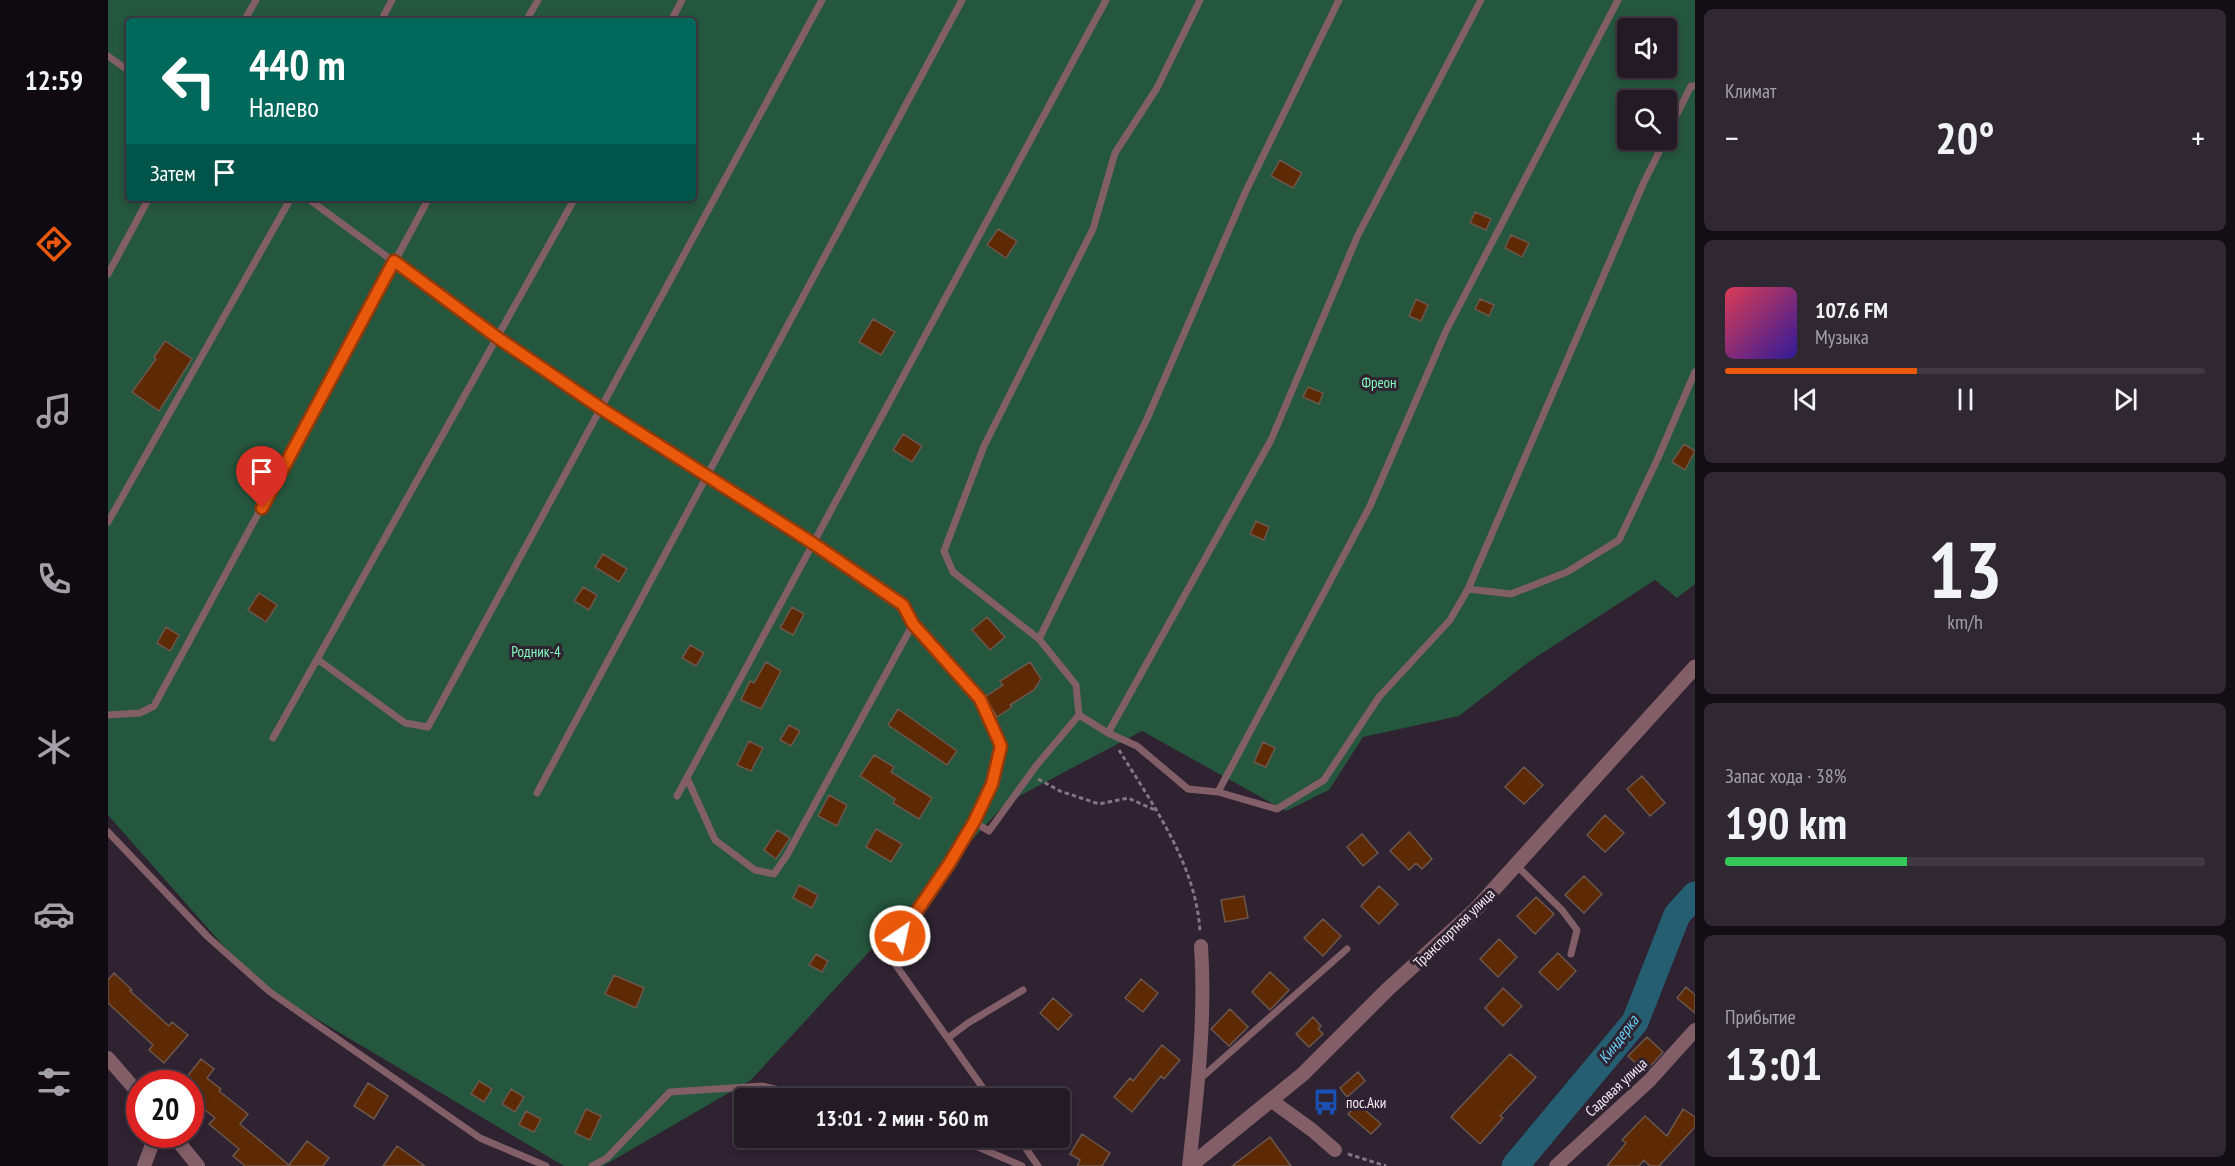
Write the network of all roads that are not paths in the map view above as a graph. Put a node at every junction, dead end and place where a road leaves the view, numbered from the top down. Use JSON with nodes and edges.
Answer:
{"nodes":[{"id":1,"x":256,"y":0,"type":"edge"},
{"id":2,"x":392,"y":0,"type":"edge"},
{"id":3,"x":538,"y":0,"type":"edge"},
{"id":4,"x":682,"y":0,"type":"edge"},
{"id":5,"x":822,"y":0,"type":"edge"},
{"id":6,"x":962,"y":0,"type":"edge"},
{"id":7,"x":1106,"y":0,"type":"edge"},
{"id":8,"x":1200,"y":0,"type":"edge"},
{"id":9,"x":1339,"y":0,"type":"edge"},
{"id":10,"x":1481,"y":0,"type":"edge"},
{"id":11,"x":1618,"y":0,"type":"edge"},
{"id":12,"x":246,"y":18,"type":"edge"},
{"id":13,"x":383,"y":18,"type":"edge"},
{"id":14,"x":528,"y":18,"type":"edge"},
{"id":15,"x":673,"y":18,"type":"edge"},
{"id":16,"x":108,"y":56,"type":"edge"},
{"id":17,"x":126,"y":69,"type":"edge"},
{"id":18,"x":1695,"y":86,"type":"edge"},
{"id":19,"x":1677,"y":115,"type":"edge"},
{"id":20,"x":1660,"y":150,"type":"edge"},
{"id":21,"x":147,"y":201,"type":"edge"},
{"id":22,"x":289,"y":201,"type":"edge"},
{"id":23,"x":311,"y":201,"type":"edge"},
{"id":24,"x":427,"y":201,"type":"edge"},
{"id":25,"x":573,"y":201,"type":"edge"},
{"id":26,"x":394,"y":261,"type":"junction"},
{"id":27,"x":108,"y":274,"type":"edge"},
{"id":28,"x":498,"y":338,"type":"junction"},
{"id":29,"x":1695,"y":372,"type":"edge"},
{"id":30,"x":602,"y":409,"type":"junction"},
{"id":31,"x":705,"y":475,"type":"junction"},
{"id":32,"x":108,"y":522,"type":"edge"},
{"id":33,"x":814,"y":544,"type":"junction"},
{"id":34,"x":1468,"y":589,"type":"junction"},
{"id":35,"x":913,"y":624,"type":"junction"},
{"id":36,"x":1039,"y":639,"type":"junction"},
{"id":37,"x":317,"y":659,"type":"junction"},
{"id":38,"x":1695,"y":667,"type":"edge"},
{"id":39,"x":108,"y":715,"type":"edge"},
{"id":40,"x":1079,"y":715,"type":"junction"},
{"id":41,"x":1108,"y":733,"type":"junction"},
{"id":42,"x":273,"y":738,"type":"dead end"},
{"id":43,"x":687,"y":778,"type":"junction"},
{"id":44,"x":1218,"y":792,"type":"junction"},
{"id":45,"x":537,"y":793,"type":"dead end"},
{"id":46,"x":677,"y":796,"type":"dead end"},
{"id":47,"x":974,"y":822,"type":"junction"},
{"id":48,"x":108,"y":832,"type":"edge"},
{"id":49,"x":1516,"y":865,"type":"junction"},
{"id":50,"x":1201,"y":946,"type":"road end"},
{"id":51,"x":1347,"y":949,"type":"dead end"},
{"id":52,"x":1571,"y":954,"type":"dead end"},
{"id":53,"x":1023,"y":990,"type":"dead end"},
{"id":54,"x":1695,"y":1030,"type":"edge"},
{"id":55,"x":948,"y":1038,"type":"junction"},
{"id":56,"x":108,"y":1058,"type":"edge"},
{"id":57,"x":126,"y":1079,"type":"edge"},
{"id":58,"x":1198,"y":1081,"type":"junction"},
{"id":59,"x":770,"y":1088,"type":"edge"},
{"id":60,"x":983,"y":1088,"type":"edge"},
{"id":61,"x":1272,"y":1101,"type":"junction"},
{"id":62,"x":151,"y":1148,"type":"edge"},
{"id":63,"x":183,"y":1148,"type":"edge"},
{"id":64,"x":980,"y":1148,"type":"edge"},
{"id":65,"x":1026,"y":1148,"type":"edge"},
{"id":66,"x":1335,"y":1150,"type":"road end"},
{"id":67,"x":144,"y":1166,"type":"edge"},
{"id":68,"x":198,"y":1166,"type":"edge"},
{"id":69,"x":546,"y":1166,"type":"edge"},
{"id":70,"x":592,"y":1166,"type":"edge"},
{"id":71,"x":1022,"y":1166,"type":"edge"},
{"id":72,"x":1038,"y":1166,"type":"edge"},
{"id":73,"x":1190,"y":1166,"type":"edge"},
{"id":74,"x":1556,"y":1166,"type":"edge"}],
"edges":[{"from":1,"to":12,"type":"lane"},
{"from":2,"to":13,"type":"lane"},
{"from":3,"to":14,"type":"lane"},
{"from":4,"to":15,"type":"lane"},
{"from":5,"to":30,"type":"lane"},
{"from":6,"to":31,"type":"lane"},
{"from":7,"to":33,"type":"lane"},
{"from":8,"to":36,"type":"lane"},
{"from":9,"to":36,"type":"lane"},
{"from":10,"to":41,"type":"lane"},
{"from":11,"to":44,"type":"lane"},
{"from":16,"to":17,"type":"lane"},
{"from":18,"to":19,"type":"lane"},
{"from":20,"to":34,"type":"lane"},
{"from":21,"to":27,"type":"lane"},
{"from":22,"to":32,"type":"lane"},
{"from":23,"to":26,"type":"lane"},
{"from":24,"to":26,"type":"lane"},
{"from":25,"to":28,"type":"lane"},
{"from":26,"to":28,"type":"lane"},
{"from":26,"to":39,"type":"lane"},
{"from":28,"to":30,"type":"lane"},
{"from":28,"to":37,"type":"lane"},
{"from":29,"to":34,"type":"lane"},
{"from":30,"to":31,"type":"lane"},
{"from":30,"to":37,"type":"lane"},
{"from":31,"to":33,"type":"lane"},
{"from":31,"to":45,"type":"lane"},
{"from":33,"to":35,"type":"lane"},
{"from":33,"to":43,"type":"lane"},
{"from":34,"to":44,"type":"lane"},
{"from":35,"to":43,"type":"lane"},
{"from":35,"to":47,"type":"lane"},
{"from":36,"to":40,"type":"lane"},
{"from":37,"to":42,"type":"lane"},
{"from":38,"to":49,"type":"street","name":"Транспортная улица"},
{"from":40,"to":41,"type":"lane"},
{"from":40,"to":47,"type":"lane"},
{"from":41,"to":44,"type":"lane"},
{"from":43,"to":46,"type":"lane"},
{"from":47,"to":55,"type":"lane"},
{"from":48,"to":69,"type":"lane"},
{"from":49,"to":52,"type":"lane"},
{"from":49,"to":61,"type":"street","name":"Транспортная улица"},
{"from":50,"to":58,"type":"street"},
{"from":51,"to":58,"type":"lane"},
{"from":53,"to":55,"type":"lane"},
{"from":54,"to":74,"type":"street","name":"Садовая улица"},
{"from":55,"to":60,"type":"lane"},
{"from":56,"to":57,"type":"street"},
{"from":58,"to":73,"type":"street"},
{"from":59,"to":70,"type":"lane"},
{"from":61,"to":66,"type":"street"},
{"from":61,"to":73,"type":"street","name":"Транспортная улица"},
{"from":62,"to":67,"type":"street"},
{"from":63,"to":68,"type":"street"},
{"from":64,"to":71,"type":"lane"},
{"from":65,"to":72,"type":"lane"}]}
